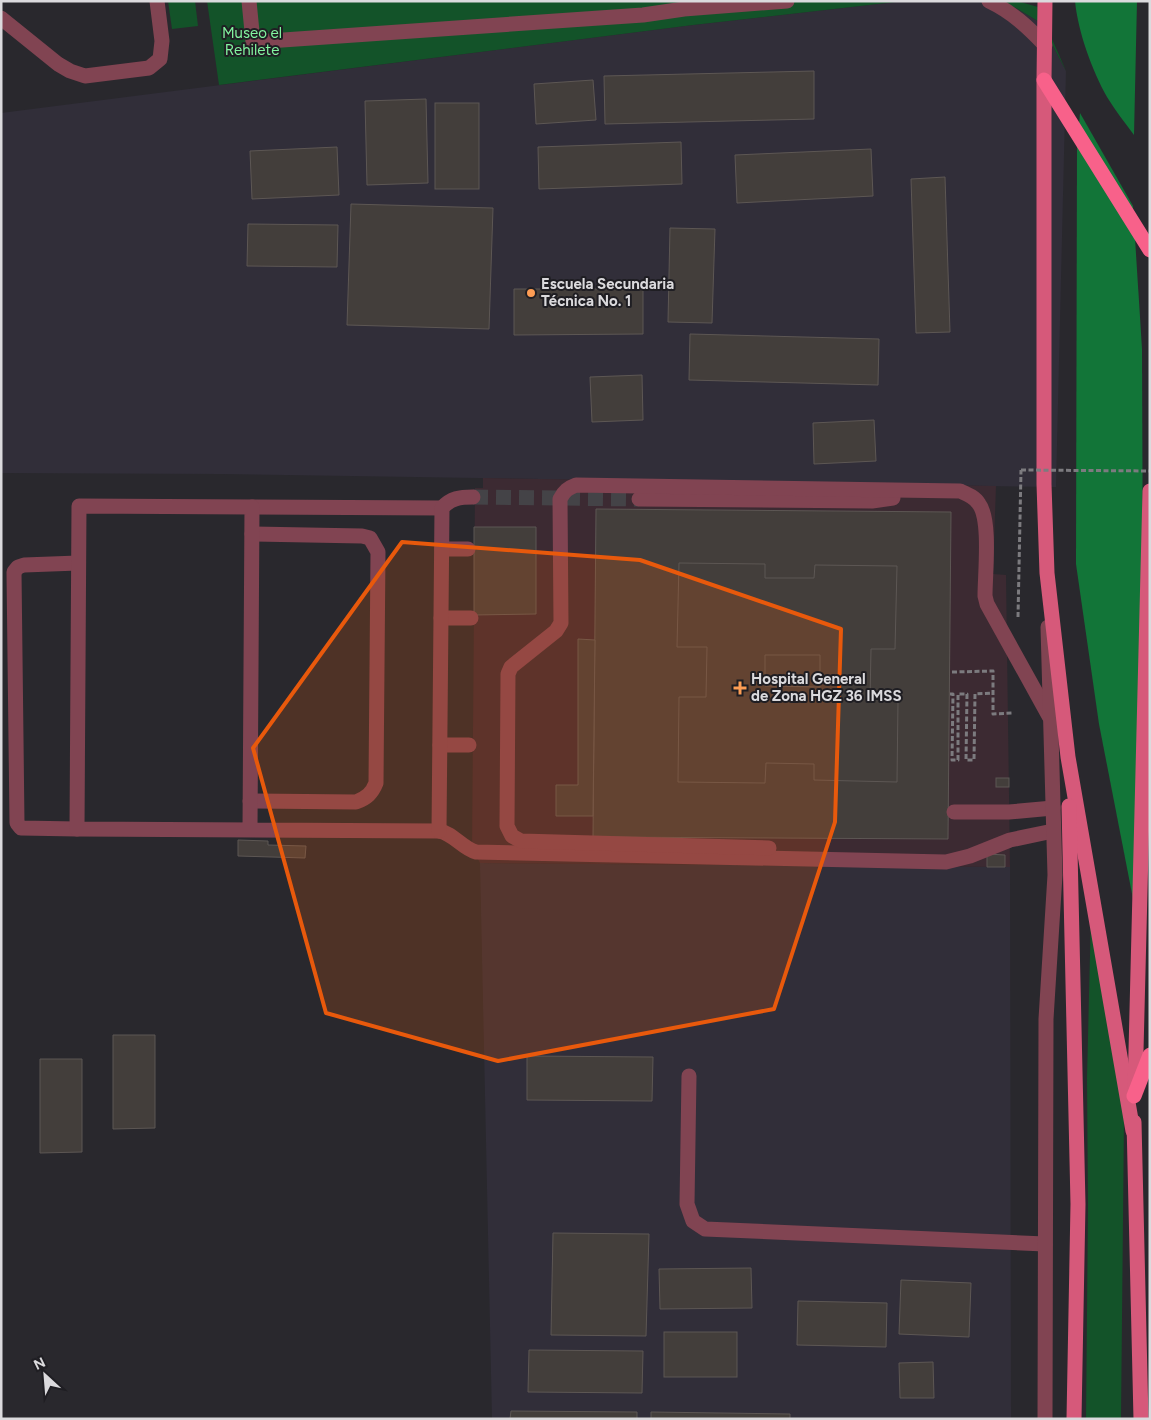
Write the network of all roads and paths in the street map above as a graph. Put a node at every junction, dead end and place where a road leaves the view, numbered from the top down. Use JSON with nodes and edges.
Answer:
{"nodes":[{"id":1,"x":157,"y":1,"type":"edge"},
{"id":2,"x":249,"y":1,"type":"edge"},
{"id":3,"x":787,"y":1,"type":"edge"},
{"id":4,"x":989,"y":1,"type":"edge"},
{"id":5,"x":1045,"y":1,"type":"edge"},
{"id":6,"x":736,"y":3,"type":"edge"},
{"id":7,"x":665,"y":6,"type":"edge"},
{"id":8,"x":640,"y":8,"type":"edge"},
{"id":9,"x":1,"y":18,"type":"edge"},
{"id":10,"x":1045,"y":45,"type":"junction"},
{"id":11,"x":1044,"y":80,"type":"junction"},
{"id":12,"x":1150,"y":250,"type":"edge"},
{"id":13,"x":1150,"y":471,"type":"edge"},
{"id":14,"x":1150,"y":490,"type":"edge"},
{"id":15,"x":939,"y":491,"type":"junction"},
{"id":16,"x":473,"y":497,"type":"tunnel mouth"},
{"id":17,"x":639,"y":499,"type":"tunnel mouth"},
{"id":18,"x":252,"y":507,"type":"junction"},
{"id":19,"x":442,"y":508,"type":"junction"},
{"id":20,"x":252,"y":534,"type":"junction"},
{"id":21,"x":442,"y":549,"type":"junction"},
{"id":22,"x":468,"y":549,"type":"dead end"},
{"id":23,"x":78,"y":563,"type":"junction"},
{"id":24,"x":1047,"y":573,"type":"junction"},
{"id":25,"x":441,"y":618,"type":"junction"},
{"id":26,"x":471,"y":618,"type":"dead end"},
{"id":27,"x":1018,"y":618,"type":"dead end"},
{"id":28,"x":952,"y":672,"type":"dead end"},
{"id":29,"x":993,"y":693,"type":"junction"},
{"id":30,"x":950,"y":694,"type":"dead end"},
{"id":31,"x":1014,"y":713,"type":"dead end"},
{"id":32,"x":1050,"y":716,"type":"junction"},
{"id":33,"x":468,"y":745,"type":"dead end"},
{"id":34,"x":440,"y":746,"type":"junction"},
{"id":35,"x":1068,"y":757,"type":"junction"},
{"id":36,"x":250,"y":801,"type":"junction"},
{"id":37,"x":1052,"y":808,"type":"junction"},
{"id":38,"x":954,"y":812,"type":"dead end"},
{"id":39,"x":76,"y":829,"type":"junction"},
{"id":40,"x":250,"y":829,"type":"junction"},
{"id":41,"x":438,"y":830,"type":"junction"},
{"id":42,"x":1053,"y":831,"type":"junction"},
{"id":43,"x":1000,"y":844,"type":"junction"},
{"id":44,"x":1150,"y":1055,"type":"edge"},
{"id":45,"x":689,"y":1076,"type":"dead end"},
{"id":46,"x":1134,"y":1096,"type":"junction"},
{"id":47,"x":1134,"y":1131,"type":"junction"},
{"id":48,"x":1045,"y":1244,"type":"junction"},
{"id":49,"x":1045,"y":1419,"type":"edge"},
{"id":50,"x":1074,"y":1419,"type":"edge"},
{"id":51,"x":1141,"y":1419,"type":"edge"}],
"edges":[{"from":1,"to":9,"type":"street"},
{"from":2,"to":8,"type":"street"},
{"from":3,"to":6,"type":"street"},
{"from":4,"to":10,"type":"street"},
{"from":5,"to":10,"type":"main road"},
{"from":6,"to":7,"type":"street"},
{"from":7,"to":8,"type":"street"},
{"from":10,"to":11,"type":"main road"},
{"from":11,"to":12,"type":"highway"},
{"from":11,"to":24,"type":"main road"},
{"from":13,"to":27,"type":"path","bridge":true},
{"from":14,"to":46,"type":"main road"},
{"from":15,"to":17,"type":"street"},
{"from":15,"to":32,"type":"street"},
{"from":15,"to":43,"type":"street"},
{"from":16,"to":19,"type":"street"},
{"from":18,"to":19,"type":"street"},
{"from":18,"to":20,"type":"street"},
{"from":18,"to":23,"type":"street"},
{"from":19,"to":21,"type":"street"},
{"from":20,"to":36,"type":"street"},
{"from":20,"to":36,"type":"street"},
{"from":21,"to":22,"type":"street"},
{"from":21,"to":25,"type":"street"},
{"from":23,"to":39,"type":"street"},
{"from":23,"to":39,"type":"street"},
{"from":24,"to":32,"type":"street"},
{"from":24,"to":35,"type":"main road"},
{"from":25,"to":26,"type":"street"},
{"from":25,"to":34,"type":"street"},
{"from":28,"to":29,"type":"path"},
{"from":29,"to":30,"type":"path"},
{"from":29,"to":31,"type":"path"},
{"from":32,"to":37,"type":"street"},
{"from":33,"to":34,"type":"street"},
{"from":34,"to":41,"type":"street"},
{"from":35,"to":47,"type":"main road"},
{"from":35,"to":50,"type":"main road"},
{"from":36,"to":40,"type":"street"},
{"from":37,"to":38,"type":"street"},
{"from":37,"to":42,"type":"street"},
{"from":39,"to":40,"type":"street"},
{"from":40,"to":41,"type":"street"},
{"from":41,"to":43,"type":"street"},
{"from":42,"to":43,"type":"street"},
{"from":42,"to":48,"type":"street"},
{"from":44,"to":46,"type":"highway"},
{"from":45,"to":48,"type":"street"},
{"from":46,"to":47,"type":"main road"},
{"from":47,"to":51,"type":"main road"},
{"from":48,"to":49,"type":"street"}]}
